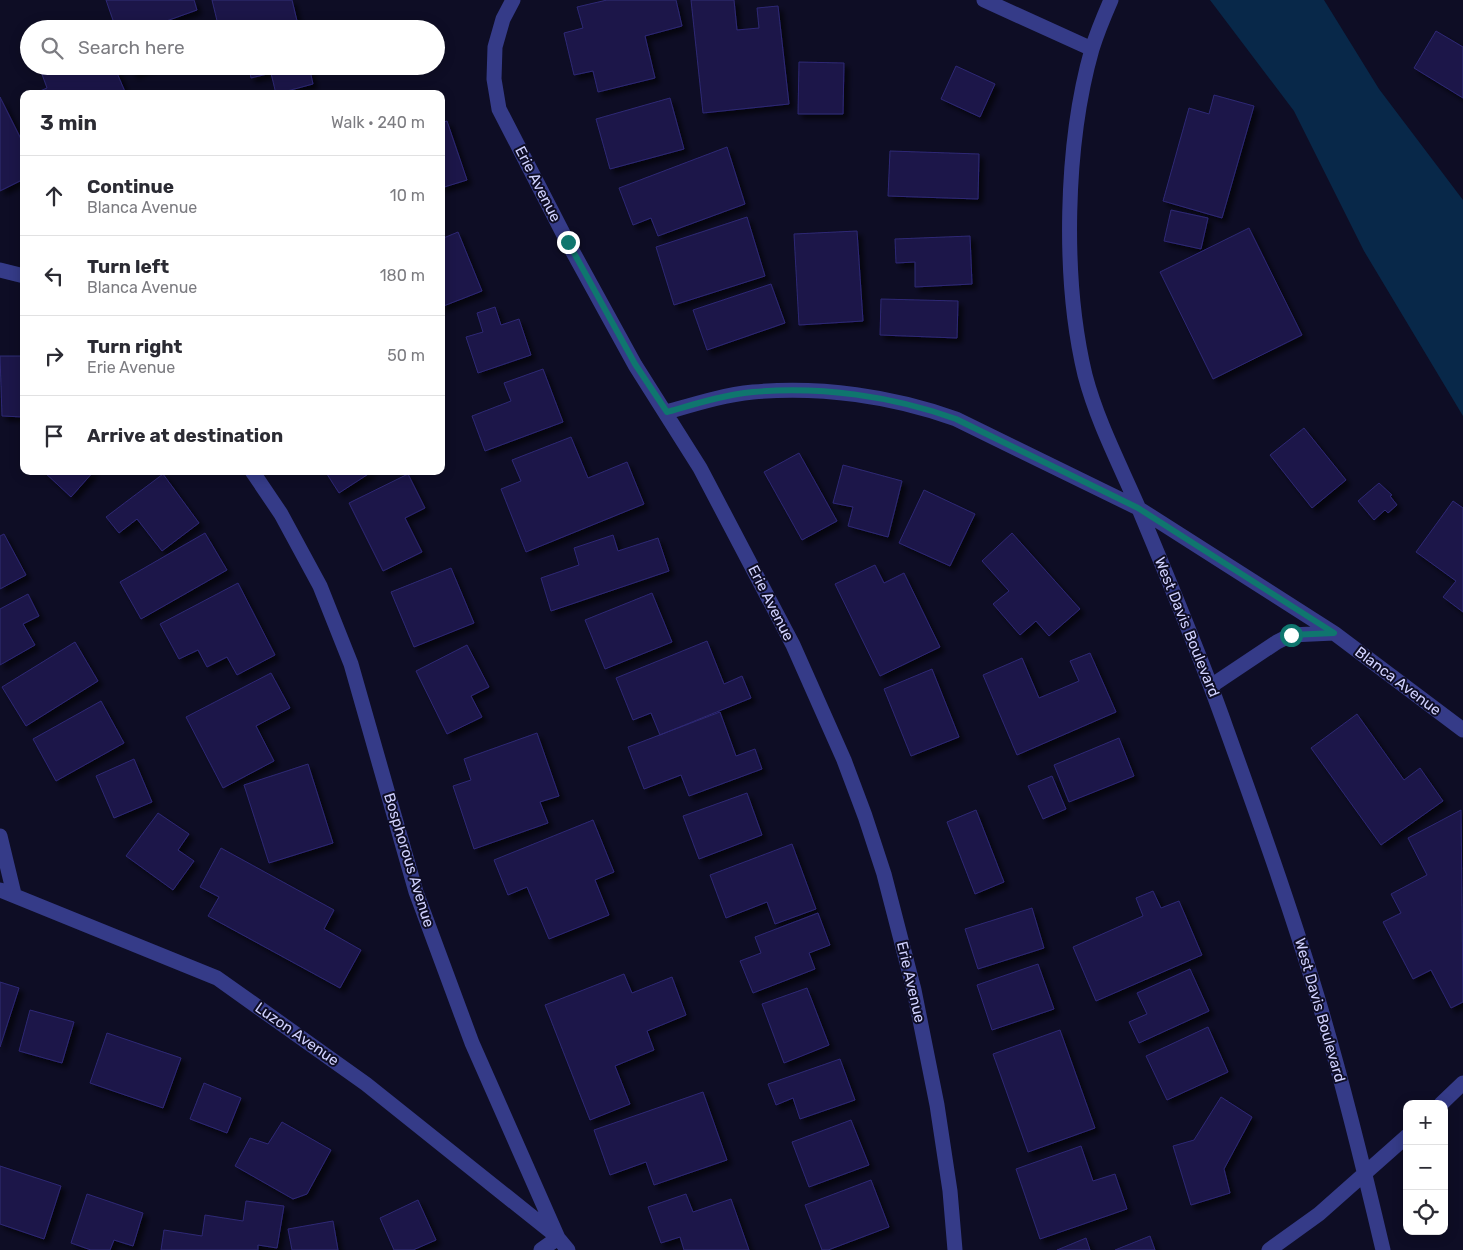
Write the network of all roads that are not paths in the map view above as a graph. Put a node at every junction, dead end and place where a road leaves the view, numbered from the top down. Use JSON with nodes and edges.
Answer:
{"nodes":[{"id":1,"x":513,"y":0,"type":"edge"},
{"id":2,"x":984,"y":0,"type":"edge"},
{"id":3,"x":1111,"y":0,"type":"edge"},
{"id":4,"x":1092,"y":49,"type":"junction"},
{"id":5,"x":0,"y":270,"type":"edge"},
{"id":6,"x":20,"y":275,"type":"edge"},
{"id":7,"x":667,"y":412,"type":"junction"},
{"id":8,"x":255,"y":475,"type":"edge"},
{"id":9,"x":1138,"y":508,"type":"junction"},
{"id":10,"x":1334,"y":633,"type":"junction"},
{"id":11,"x":1211,"y":686,"type":"junction"},
{"id":12,"x":1463,"y":730,"type":"edge"},
{"id":13,"x":0,"y":836,"type":"edge"},
{"id":14,"x":7,"y":892,"type":"edge"},
{"id":15,"x":1463,"y":1083,"type":"edge"},
{"id":16,"x":1445,"y":1100,"type":"edge"},
{"id":17,"x":1403,"y":1140,"type":"edge"},
{"id":18,"x":1365,"y":1174,"type":"junction"},
{"id":19,"x":558,"y":1238,"type":"junction"},
{"id":20,"x":541,"y":1250,"type":"edge"},
{"id":21,"x":568,"y":1250,"type":"edge"},
{"id":22,"x":955,"y":1250,"type":"edge"},
{"id":23,"x":1269,"y":1250,"type":"edge"},
{"id":24,"x":1383,"y":1250,"type":"edge"}],
"edges":[{"from":1,"to":7,"type":"street","name":"Erie Avenue"},
{"from":2,"to":4,"type":"street"},
{"from":3,"to":4,"type":"street","name":"West Davis Boulevard"},
{"from":4,"to":9,"type":"street","name":"West Davis Boulevard"},
{"from":5,"to":6,"type":"street"},
{"from":7,"to":9,"type":"street","name":"Blanca Avenue"},
{"from":7,"to":22,"type":"street","name":"Erie Avenue"},
{"from":8,"to":19,"type":"street","name":"Bosphorous Avenue"},
{"from":9,"to":10,"type":"street","name":"Blanca Avenue"},
{"from":9,"to":11,"type":"street","name":"West Davis Boulevard"},
{"from":10,"to":11,"type":"street"},
{"from":10,"to":12,"type":"street","name":"Blanca Avenue"},
{"from":11,"to":18,"type":"street","name":"West Davis Boulevard"},
{"from":13,"to":14,"type":"street"},
{"from":14,"to":19,"type":"street","name":"Luzon Avenue"},
{"from":15,"to":16,"type":"street"},
{"from":17,"to":18,"type":"street"},
{"from":18,"to":23,"type":"street"},
{"from":18,"to":24,"type":"street","name":"West Davis Boulevard"},
{"from":19,"to":20,"type":"street"},
{"from":19,"to":21,"type":"street","name":"Bosphorous Avenue"}]}
